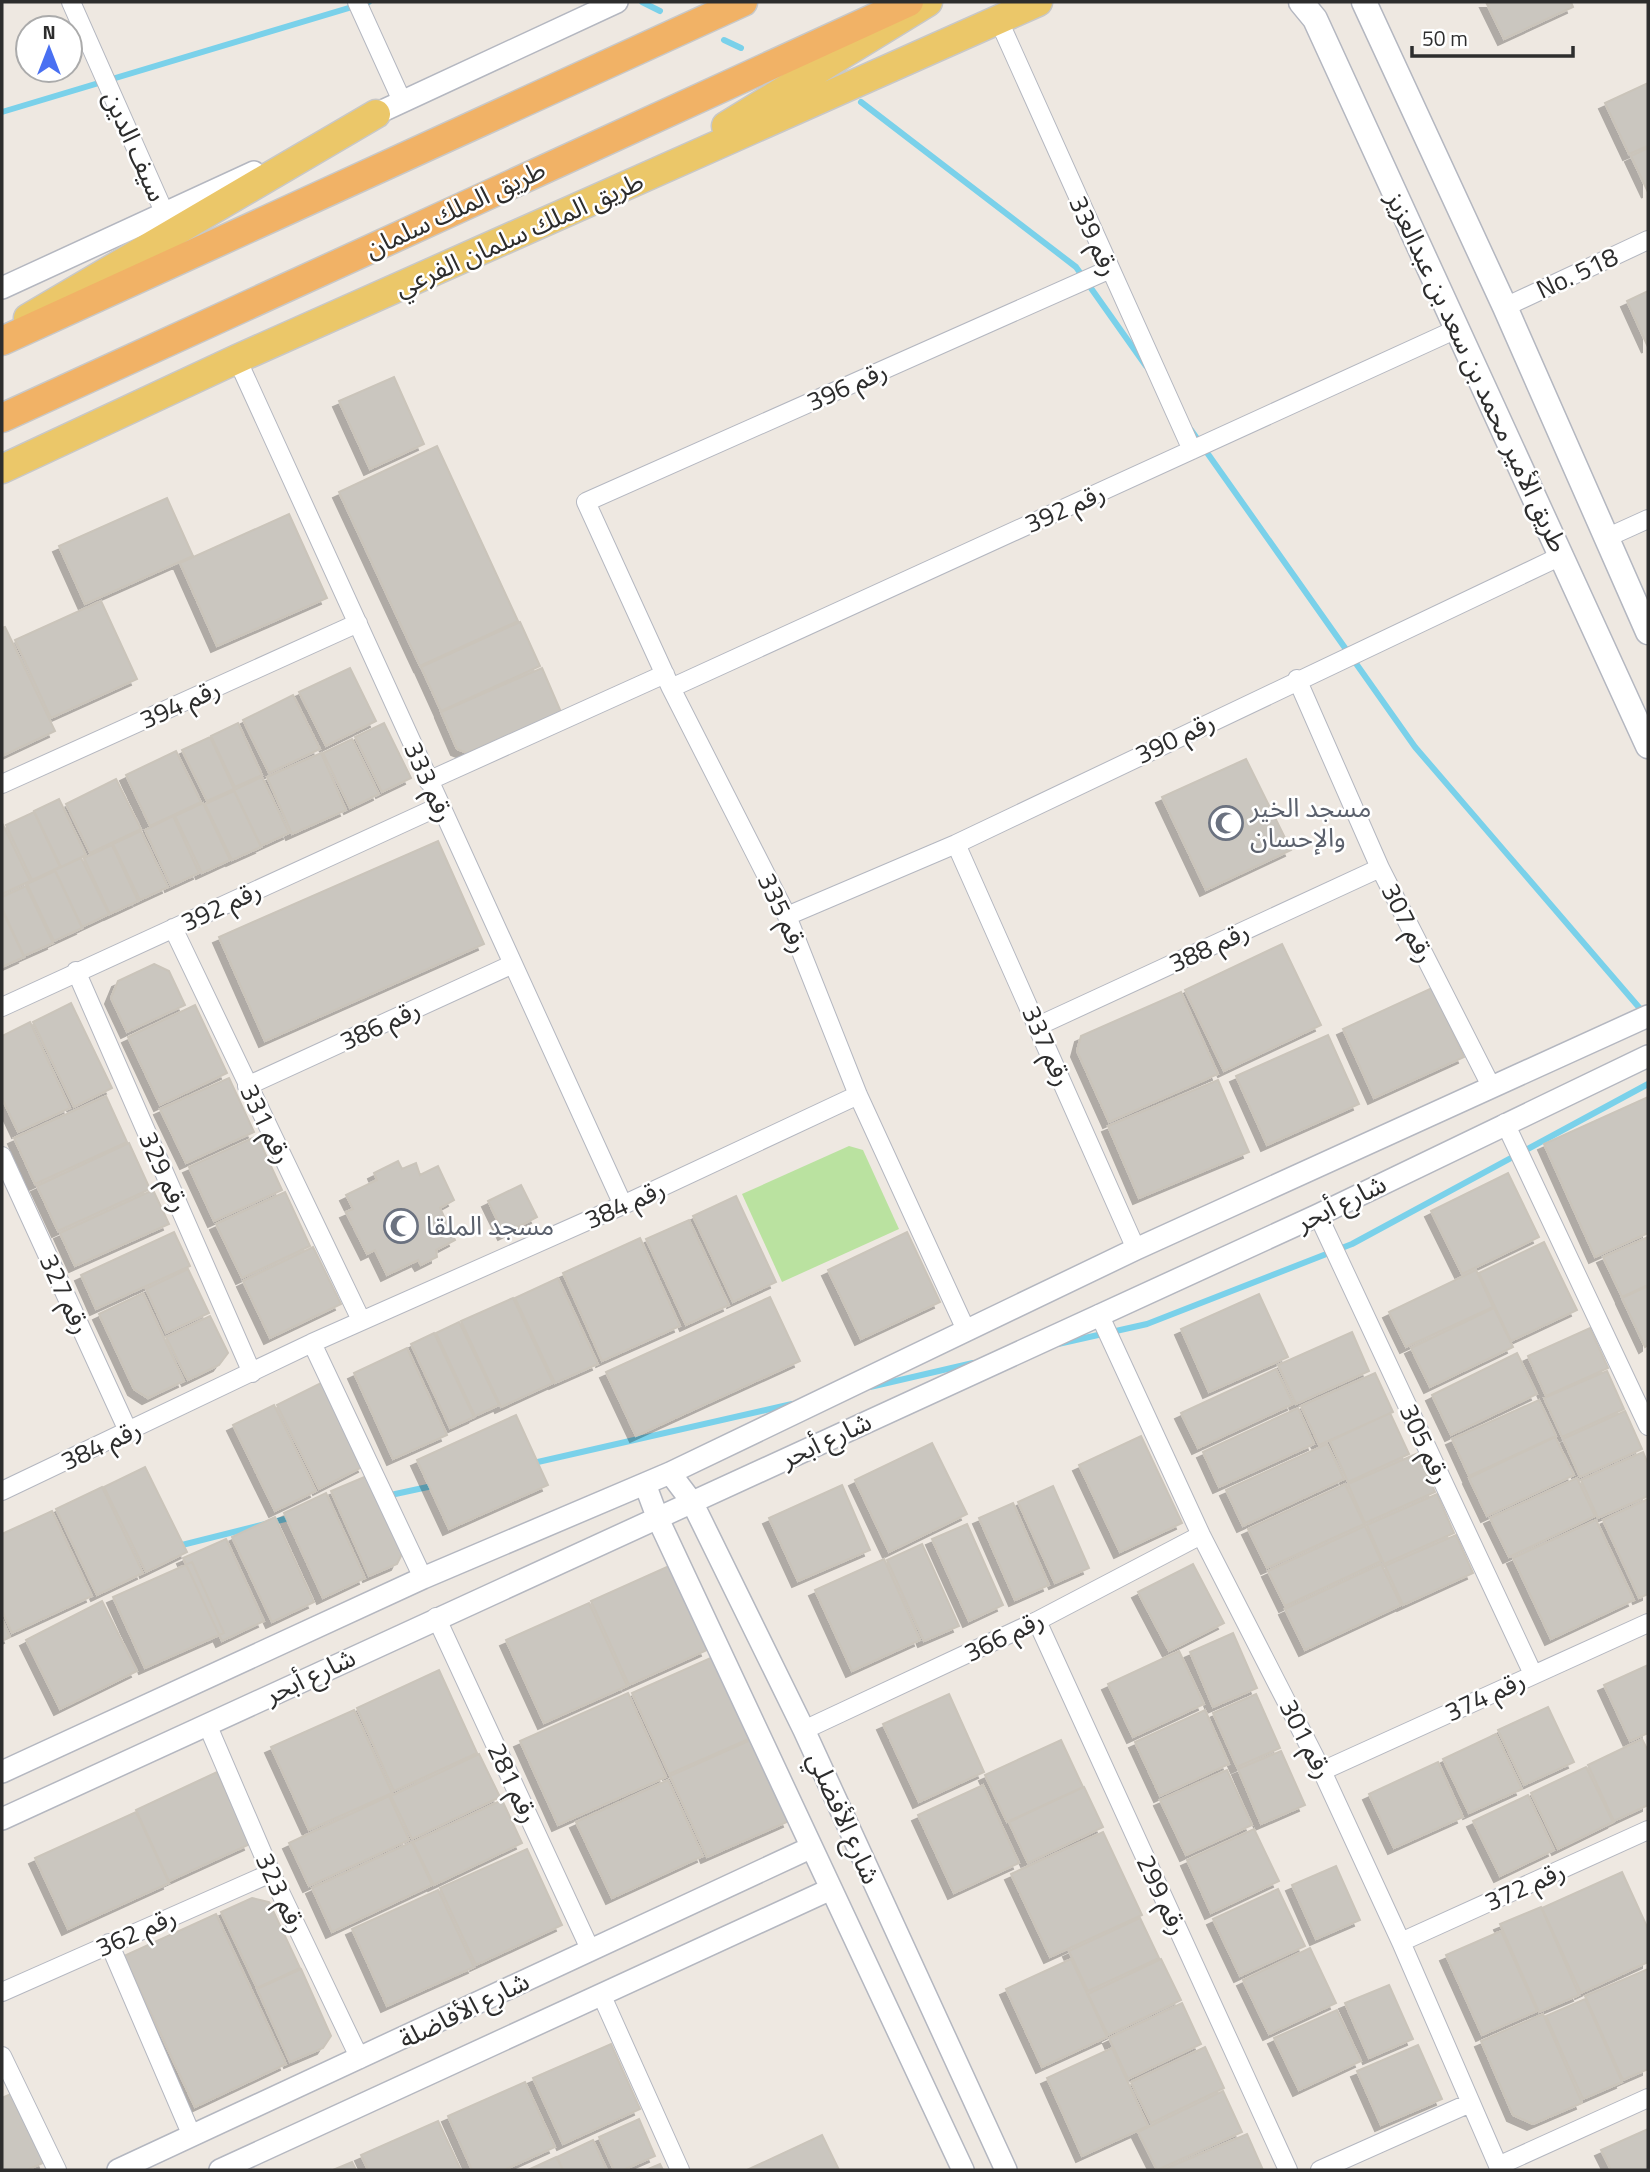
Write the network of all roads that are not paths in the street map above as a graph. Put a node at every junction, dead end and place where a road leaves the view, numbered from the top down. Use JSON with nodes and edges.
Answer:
{"nodes":[{"id":1,"x":71,"y":2,"type":"edge"},
{"id":2,"x":357,"y":2,"type":"edge"},
{"id":3,"x":617,"y":2,"type":"edge"},
{"id":4,"x":743,"y":2,"type":"edge"},
{"id":5,"x":909,"y":2,"type":"edge"},
{"id":6,"x":929,"y":2,"type":"edge"},
{"id":7,"x":1038,"y":2,"type":"edge"},
{"id":8,"x":1364,"y":2,"type":"edge"},
{"id":9,"x":1309,"y":8,"type":"edge"},
{"id":10,"x":999,"y":21,"type":"junction"},
{"id":11,"x":402,"y":101,"type":"junction"},
{"id":12,"x":376,"y":114,"type":"junction"},
{"id":13,"x":631,"y":184,"type":"junction"},
{"id":14,"x":165,"y":214,"type":"junction"},
{"id":15,"x":1648,"y":240,"type":"edge"},
{"id":16,"x":1108,"y":270,"type":"junction"},
{"id":17,"x":2,"y":289,"type":"edge"},
{"id":18,"x":1505,"y":307,"type":"junction"},
{"id":19,"x":1459,"y":328,"type":"junction"},
{"id":20,"x":2,"y":333,"type":"edge"},
{"id":21,"x":2,"y":341,"type":"edge"},
{"id":22,"x":237,"y":359,"type":"junction"},
{"id":23,"x":2,"y":418,"type":"edge"},
{"id":24,"x":1192,"y":450,"type":"junction"},
{"id":25,"x":2,"y":469,"type":"edge"},
{"id":26,"x":586,"y":502,"type":"joint"},
{"id":27,"x":1648,"y":519,"type":"edge"},
{"id":28,"x":1606,"y":538,"type":"junction"},
{"id":29,"x":1562,"y":556,"type":"junction"},
{"id":30,"x":358,"y":623,"type":"junction"},
{"id":31,"x":1648,"y":632,"type":"edge"},
{"id":32,"x":1297,"y":679,"type":"junction"},
{"id":33,"x":668,"y":681,"type":"junction"},
{"id":34,"x":1648,"y":746,"type":"edge"},
{"id":35,"x":428,"y":781,"type":"junction"},
{"id":36,"x":2,"y":784,"type":"edge"},
{"id":37,"x":440,"y":806,"type":"junction"},
{"id":38,"x":956,"y":844,"type":"junction"},
{"id":39,"x":1380,"y":868,"type":"junction"},
{"id":40,"x":787,"y":916,"type":"junction"},
{"id":41,"x":173,"y":928,"type":"junction"},
{"id":42,"x":513,"y":964,"type":"junction"},
{"id":43,"x":76,"y":971,"type":"junction"},
{"id":44,"x":2,"y":1007,"type":"edge"},
{"id":45,"x":1648,"y":1016,"type":"edge"},
{"id":46,"x":1038,"y":1026,"type":"junction"},
{"id":47,"x":1648,"y":1056,"type":"edge"},
{"id":48,"x":247,"y":1086,"type":"junction"},
{"id":49,"x":1491,"y":1086,"type":"junction"},
{"id":50,"x":858,"y":1095,"type":"junction"},
{"id":51,"x":1505,"y":1123,"type":"junction"},
{"id":52,"x":2,"y":1156,"type":"edge"},
{"id":53,"x":623,"y":1205,"type":"junction"},
{"id":54,"x":1318,"y":1214,"type":"junction"},
{"id":55,"x":1136,"y":1249,"type":"junction"},
{"id":56,"x":1099,"y":1314,"type":"junction"},
{"id":57,"x":361,"y":1320,"type":"junction"},
{"id":58,"x":965,"y":1330,"type":"junction"},
{"id":59,"x":312,"y":1343,"type":"junction"},
{"id":60,"x":252,"y":1373,"type":"junction"},
{"id":61,"x":1648,"y":1426,"type":"edge"},
{"id":62,"x":129,"y":1433,"type":"junction"},
{"id":63,"x":670,"y":1473,"type":"junction"},
{"id":64,"x":645,"y":1484,"type":"junction"},
{"id":65,"x":2,"y":1492,"type":"edge"},
{"id":66,"x":692,"y":1502,"type":"junction"},
{"id":67,"x":658,"y":1519,"type":"junction"},
{"id":68,"x":1201,"y":1535,"type":"junction"},
{"id":69,"x":423,"y":1578,"type":"junction"},
{"id":70,"x":436,"y":1617,"type":"junction"},
{"id":71,"x":1037,"y":1621,"type":"junction"},
{"id":72,"x":1648,"y":1623,"type":"edge"},
{"id":73,"x":1533,"y":1674,"type":"junction"},
{"id":74,"x":207,"y":1724,"type":"junction"},
{"id":75,"x":804,"y":1730,"type":"junction"},
{"id":76,"x":1322,"y":1770,"type":"junction"},
{"id":77,"x":2,"y":1772,"type":"edge"},
{"id":78,"x":2,"y":1819,"type":"edge"},
{"id":79,"x":1648,"y":1830,"type":"edge"},
{"id":80,"x":810,"y":1848,"type":"junction"},
{"id":81,"x":271,"y":1872,"type":"junction"},
{"id":82,"x":831,"y":1889,"type":"junction"},
{"id":83,"x":1401,"y":1942,"type":"junction"},
{"id":84,"x":109,"y":1943,"type":"junction"},
{"id":85,"x":590,"y":1950,"type":"junction"},
{"id":86,"x":2,"y":1992,"type":"edge"},
{"id":87,"x":601,"y":1994,"type":"junction"},
{"id":88,"x":2,"y":2056,"type":"edge"},
{"id":89,"x":360,"y":2059,"type":"junction"},
{"id":90,"x":1648,"y":2098,"type":"edge"},
{"id":91,"x":1470,"y":2103,"type":"junction"},
{"id":92,"x":192,"y":2136,"type":"junction"},
{"id":93,"x":1499,"y":2168,"type":"edge"},
{"id":94,"x":57,"y":2170,"type":"edge"},
{"id":95,"x":118,"y":2170,"type":"edge"},
{"id":96,"x":220,"y":2170,"type":"edge"},
{"id":97,"x":680,"y":2170,"type":"edge"},
{"id":98,"x":962,"y":2170,"type":"edge"},
{"id":99,"x":1006,"y":2170,"type":"edge"},
{"id":100,"x":1288,"y":2170,"type":"edge"},
{"id":101,"x":1320,"y":2170,"type":"edge"}],
"edges":[{"from":1,"to":14,"type":"street","name":"سيف الدين"},
{"from":2,"to":11,"type":"street"},
{"from":3,"to":11,"type":"street"},
{"from":4,"to":21,"type":"highway"},
{"from":5,"to":23,"type":"highway","name":"طريق الملك سلمان"},
{"from":6,"to":13,"type":"main road"},
{"from":7,"to":10,"type":"main road","name":"طريق الملك سلمان الفرعي"},
{"from":8,"to":18,"type":"main road","name":"طريق الأمير محمد بن سعد بن عبدالعزيز"},
{"from":9,"to":19,"type":"main road","name":"طريق الأمير محمد بن سعد بن عبدالعزيز"},
{"from":10,"to":13,"type":"main road","name":"طريق الملك سلمان الفرعي"},
{"from":10,"to":16,"type":"street","name":"رقم 339"},
{"from":11,"to":12,"type":"street"},
{"from":12,"to":14,"type":"street"},
{"from":12,"to":20,"type":"main road"},
{"from":13,"to":22,"type":"main road","name":"طريق الملك سلمان الفرعي"},
{"from":14,"to":17,"type":"street"},
{"from":15,"to":18,"type":"street","name":"No. 518"},
{"from":16,"to":24,"type":"street","name":"رقم 339"},
{"from":16,"to":26,"type":"street","name":"رقم 396"},
{"from":18,"to":28,"type":"main road","name":"طريق الأمير محمد بن سعد بن عبدالعزيز"},
{"from":19,"to":24,"type":"street","name":"رقم 392"},
{"from":19,"to":29,"type":"main road","name":"طريق الأمير محمد بن سعد بن عبدالعزيز"},
{"from":22,"to":25,"type":"main road","name":"طريق الملك سلمان الفرعي"},
{"from":22,"to":30,"type":"street","name":"رقم 333"},
{"from":24,"to":33,"type":"street","name":"رقم 392"},
{"from":26,"to":33,"type":"street","name":"رقم 335"},
{"from":27,"to":28,"type":"street"},
{"from":28,"to":31,"type":"main road","name":"طريق الأمير محمد بن سعد بن عبدالعزيز"},
{"from":29,"to":32,"type":"street","name":"رقم 390"},
{"from":29,"to":34,"type":"main road","name":"طريق الأمير محمد بن سعد بن عبدالعزيز"},
{"from":30,"to":35,"type":"street","name":"رقم 333"},
{"from":30,"to":36,"type":"street","name":"رقم 394"},
{"from":32,"to":38,"type":"street","name":"رقم 390"},
{"from":32,"to":39,"type":"street","name":"رقم 307"},
{"from":33,"to":35,"type":"street","name":"رقم 392"},
{"from":33,"to":40,"type":"street","name":"رقم 335"},
{"from":35,"to":37,"type":"street","name":"رقم 333"},
{"from":37,"to":41,"type":"street","name":"رقم 392"},
{"from":37,"to":42,"type":"street","name":"رقم 333"},
{"from":38,"to":40,"type":"street","name":"رقم 390"},
{"from":38,"to":46,"type":"street","name":"رقم 337"},
{"from":39,"to":46,"type":"street","name":"رقم 388"},
{"from":39,"to":49,"type":"street","name":"رقم 307"},
{"from":40,"to":50,"type":"street","name":"رقم 335"},
{"from":41,"to":43,"type":"street","name":"رقم 392"},
{"from":41,"to":48,"type":"street","name":"رقم 331"},
{"from":42,"to":48,"type":"street","name":"رقم 386"},
{"from":42,"to":53,"type":"street","name":"رقم 333"},
{"from":43,"to":44,"type":"street","name":"رقم 392"},
{"from":43,"to":60,"type":"street","name":"رقم 329"},
{"from":45,"to":49,"type":"street","name":"شارع أبحر"},
{"from":46,"to":55,"type":"street","name":"رقم 337"},
{"from":47,"to":51,"type":"street","name":"شارع أبحر"},
{"from":48,"to":57,"type":"street","name":"رقم 331"},
{"from":49,"to":55,"type":"street","name":"شارع أبحر"},
{"from":50,"to":53,"type":"street","name":"رقم 384"},
{"from":50,"to":58,"type":"street","name":"رقم 335"},
{"from":51,"to":54,"type":"street","name":"شارع أبحر"},
{"from":51,"to":61,"type":"street"},
{"from":52,"to":62,"type":"street","name":"رقم 327"},
{"from":53,"to":57,"type":"street","name":"رقم 384"},
{"from":54,"to":56,"type":"street","name":"شارع أبحر"},
{"from":54,"to":73,"type":"street","name":"رقم 305"},
{"from":55,"to":58,"type":"street","name":"شارع أبحر"},
{"from":56,"to":66,"type":"street","name":"شارع أبحر"},
{"from":56,"to":68,"type":"street","name":"رقم 301"},
{"from":57,"to":59,"type":"street","name":"رقم 384"},
{"from":58,"to":63,"type":"street","name":"شارع أبحر"},
{"from":59,"to":60,"type":"street","name":"رقم 384"},
{"from":59,"to":69,"type":"street"},
{"from":60,"to":62,"type":"street","name":"رقم 384"},
{"from":62,"to":65,"type":"street","name":"رقم 384"},
{"from":63,"to":64,"type":"street","name":"شارع أبحر"},
{"from":63,"to":66,"type":"street","name":"شارع الأفضلي"},
{"from":64,"to":67,"type":"street","name":"شارع الأفضلي"},
{"from":64,"to":69,"type":"street","name":"شارع أبحر"},
{"from":66,"to":67,"type":"street","name":"شارع أبحر"},
{"from":66,"to":75,"type":"street","name":"شارع الأفضلي"},
{"from":67,"to":70,"type":"street","name":"شارع أبحر"},
{"from":67,"to":80,"type":"street","name":"شارع الأفضلي"},
{"from":68,"to":71,"type":"street","name":"رقم 366"},
{"from":68,"to":76,"type":"street","name":"رقم 301"},
{"from":69,"to":77,"type":"street","name":"شارع أبحر"},
{"from":70,"to":74,"type":"street","name":"شارع أبحر"},
{"from":70,"to":85,"type":"street","name":"رقم 281"},
{"from":71,"to":75,"type":"street","name":"رقم 366"},
{"from":71,"to":100,"type":"street","name":"رقم 299"},
{"from":72,"to":73,"type":"street","name":"رقم 374"},
{"from":73,"to":76,"type":"street","name":"رقم 374"},
{"from":74,"to":78,"type":"street","name":"شارع أبحر"},
{"from":74,"to":81,"type":"street","name":"رقم 323"},
{"from":75,"to":99,"type":"street","name":"شارع الأفضلي"},
{"from":76,"to":83,"type":"street","name":"رقم 301"},
{"from":79,"to":83,"type":"street","name":"رقم 372"},
{"from":80,"to":82,"type":"street","name":"شارع الأفضلي"},
{"from":80,"to":85,"type":"street","name":"شارع الأفاضلة"},
{"from":81,"to":84,"type":"street","name":"رقم 362"},
{"from":81,"to":89,"type":"street","name":"رقم 323"},
{"from":82,"to":87,"type":"street","name":"شارع الأفاضلة"},
{"from":82,"to":98,"type":"street","name":"شارع الأفضلي"},
{"from":83,"to":91,"type":"street","name":"رقم 301"},
{"from":84,"to":86,"type":"street","name":"رقم 362"},
{"from":84,"to":92,"type":"street"},
{"from":85,"to":89,"type":"street","name":"شارع الأفاضلة"},
{"from":87,"to":96,"type":"street","name":"شارع الأفاضلة"},
{"from":87,"to":97,"type":"street"},
{"from":88,"to":94,"type":"street"},
{"from":89,"to":92,"type":"street","name":"شارع الأفاضلة"},
{"from":90,"to":93,"type":"street"},
{"from":91,"to":93,"type":"street","name":"رقم 301"},
{"from":91,"to":101,"type":"street"},
{"from":92,"to":95,"type":"street","name":"شارع الأفاضلة"}]}
